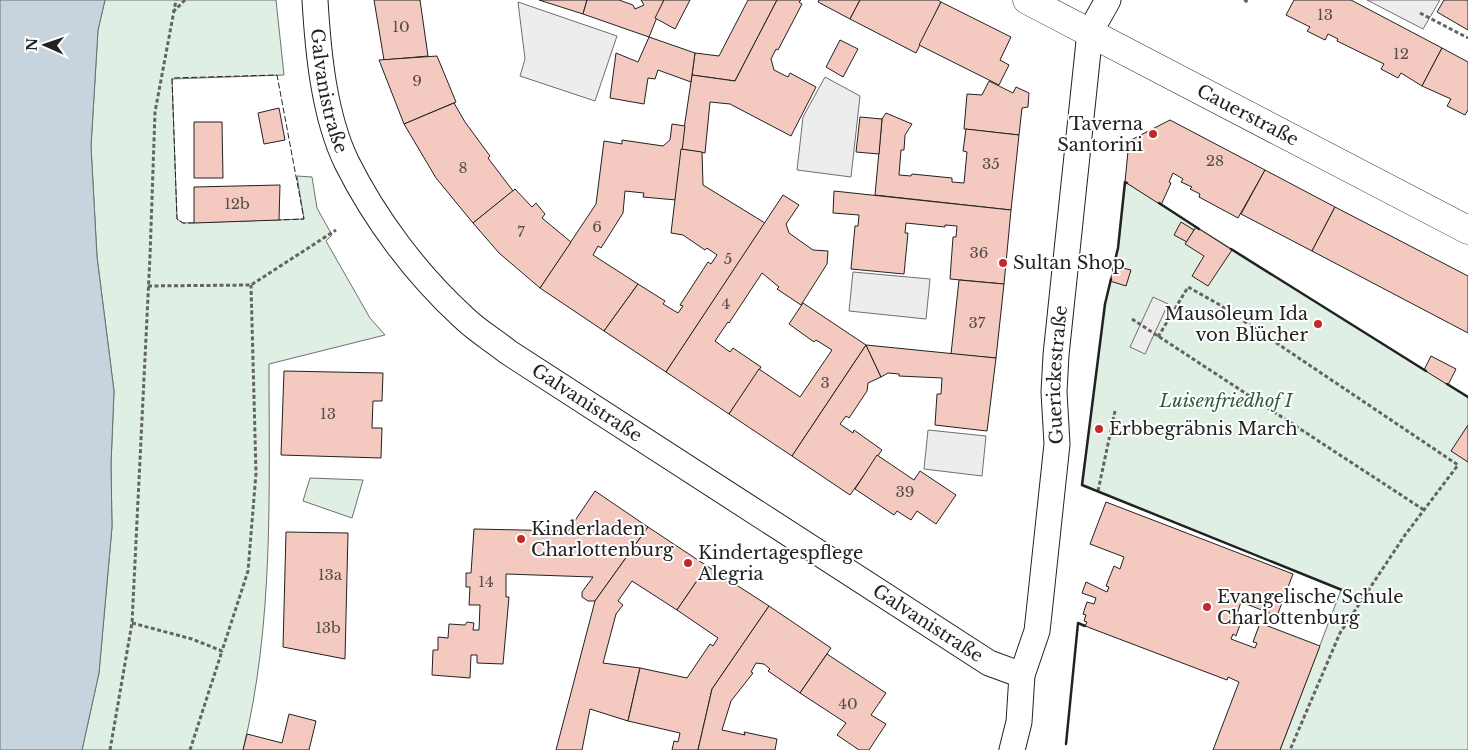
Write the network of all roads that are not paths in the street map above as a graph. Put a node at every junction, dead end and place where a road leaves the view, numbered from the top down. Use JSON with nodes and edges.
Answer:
{"nodes":[{"id":1,"x":315,"y":0,"type":"edge"},
{"id":2,"x":1027,"y":0,"type":"edge"},
{"id":3,"x":1108,"y":0,"type":"edge"},
{"id":4,"x":1090,"y":32,"type":"junction"},
{"id":5,"x":1468,"y":230,"type":"edge"},
{"id":6,"x":1022,"y":674,"type":"junction"},
{"id":7,"x":1015,"y":739,"type":"edge"}],
"edges":[{"from":1,"to":6,"type":"street","name":"Galvanistraße"},
{"from":2,"to":4,"type":"street","name":"Cauerstraße"},
{"from":3,"to":4,"type":"street","name":"Guerickestraße"},
{"from":4,"to":5,"type":"street","name":"Cauerstraße"},
{"from":4,"to":6,"type":"street","name":"Guerickestraße"},
{"from":6,"to":7,"type":"street","name":"Guerickestraße"}]}
